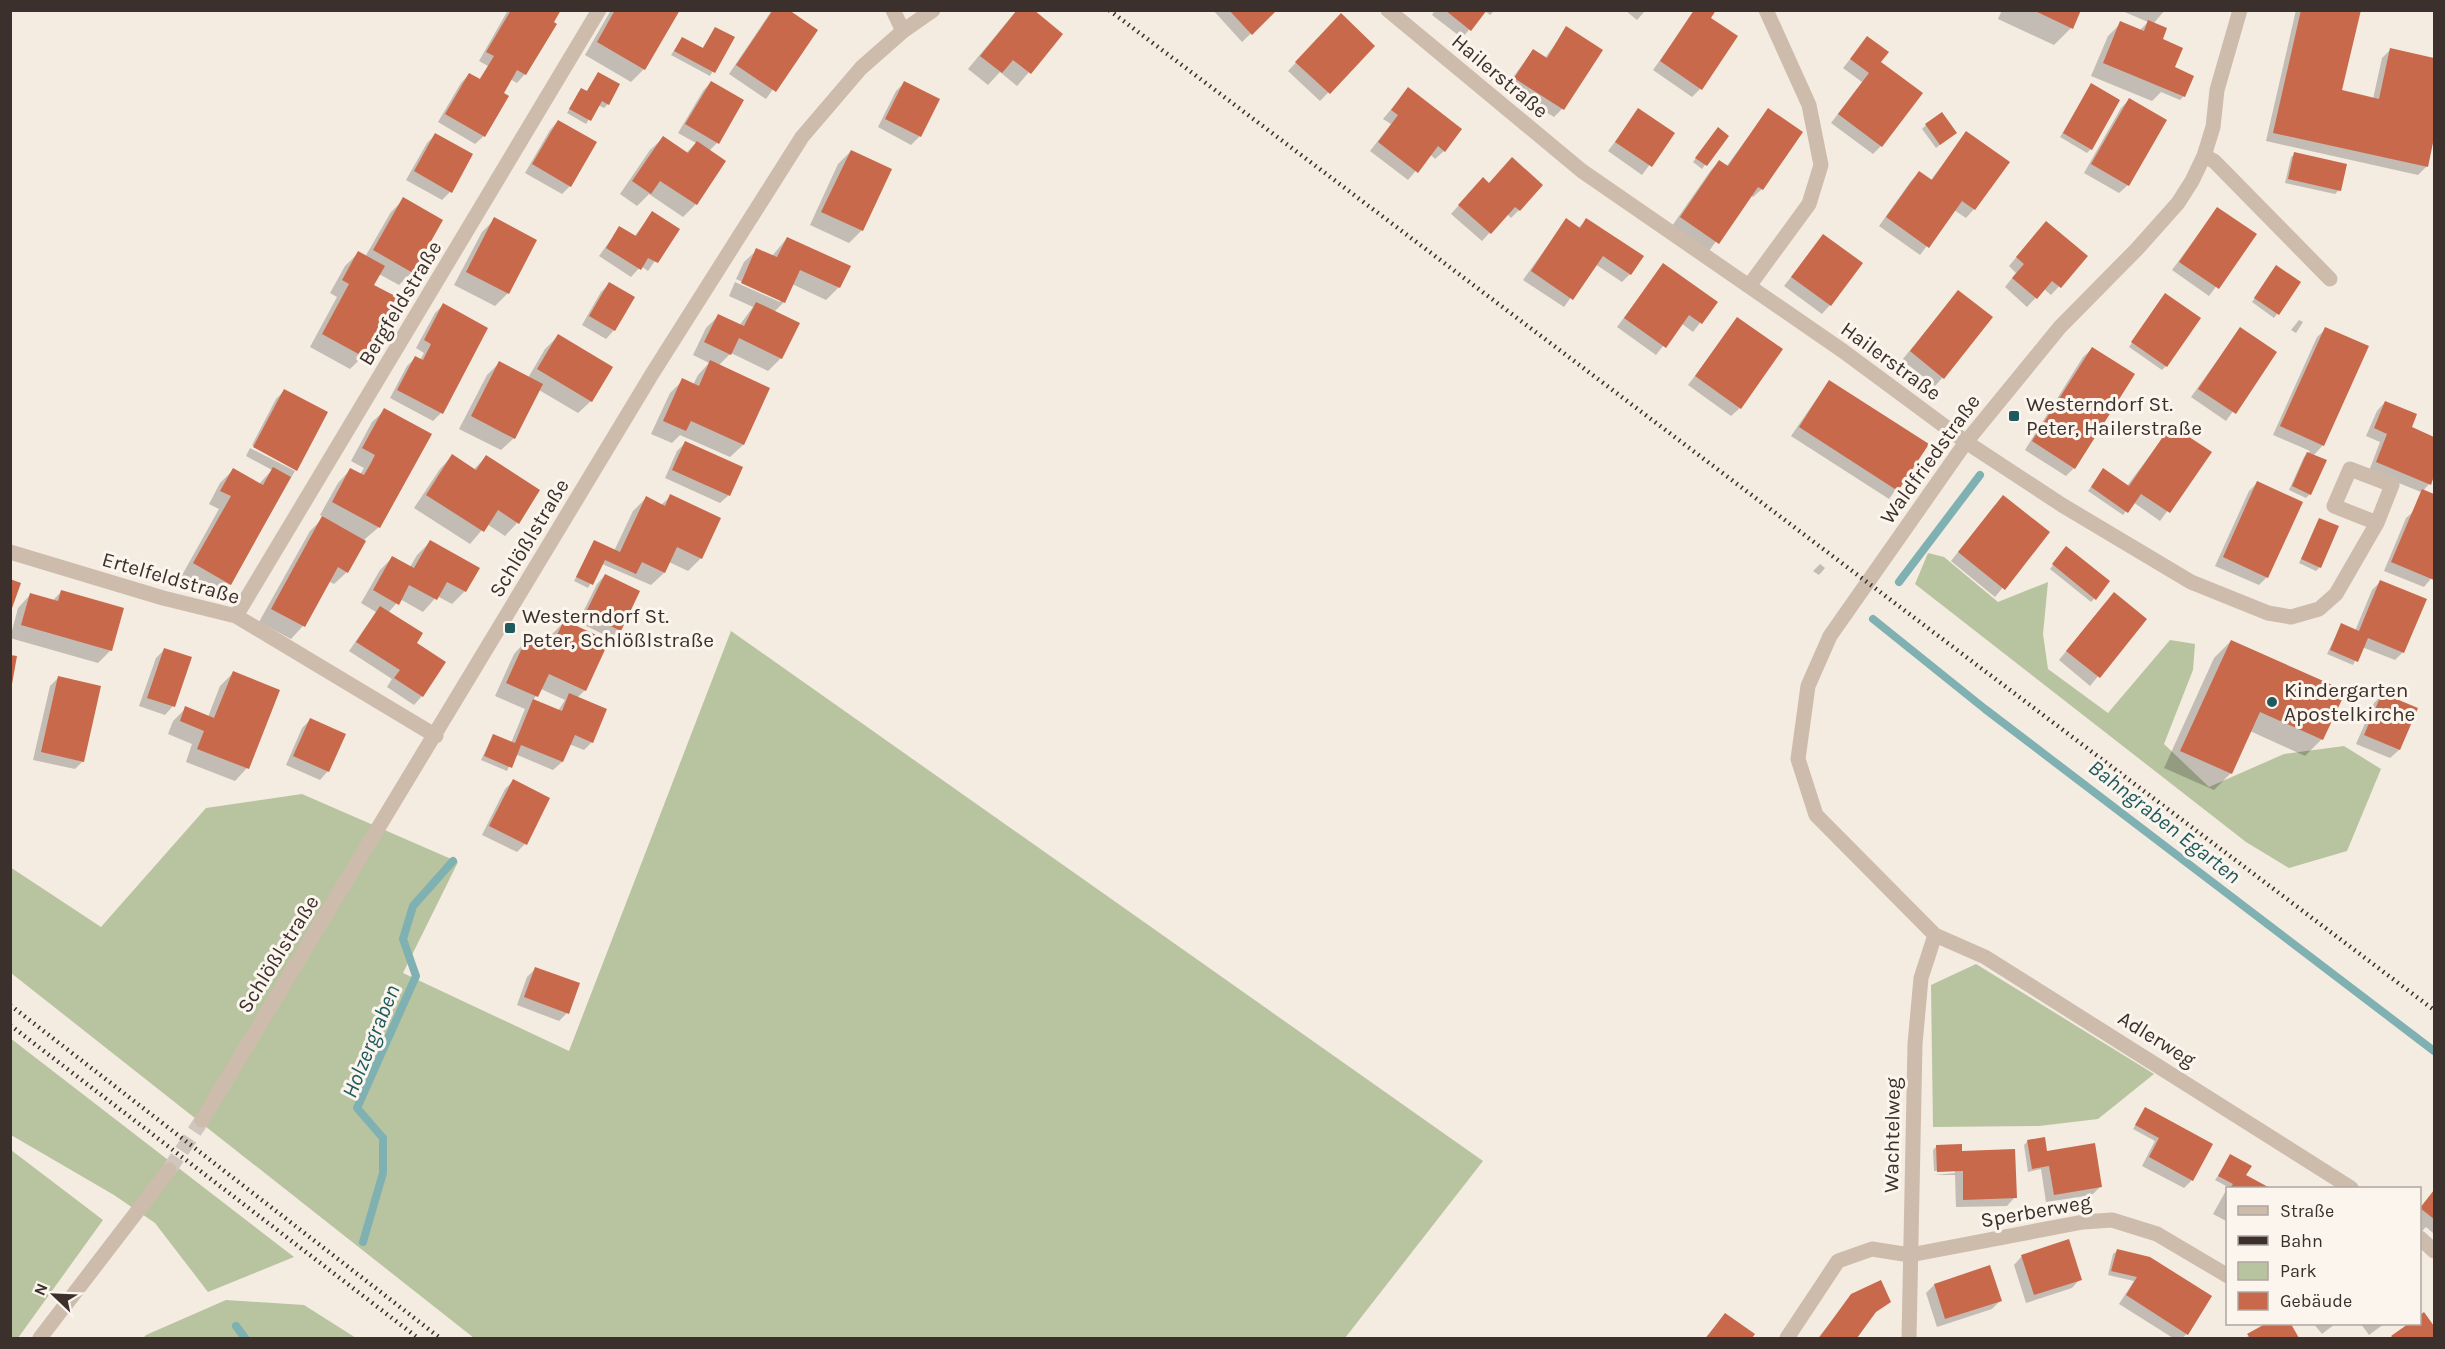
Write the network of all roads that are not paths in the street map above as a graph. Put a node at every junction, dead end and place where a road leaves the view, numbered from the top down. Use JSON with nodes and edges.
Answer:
{"nodes":[{"id":1,"x":599,"y":10,"type":"edge"},
{"id":2,"x":893,"y":10,"type":"edge"},
{"id":3,"x":933,"y":10,"type":"edge"},
{"id":4,"x":1389,"y":10,"type":"edge"},
{"id":5,"x":1766,"y":10,"type":"edge"},
{"id":6,"x":2240,"y":10,"type":"edge"},
{"id":7,"x":903,"y":31,"type":"junction"},
{"id":8,"x":2204,"y":156,"type":"junction"},
{"id":9,"x":2330,"y":279,"type":"dead end"},
{"id":10,"x":1749,"y":286,"type":"junction"},
{"id":11,"x":1966,"y":441,"type":"junction"},
{"id":12,"x":2377,"y":523,"type":"dead end"},
{"id":13,"x":10,"y":552,"type":"edge"},
{"id":14,"x":236,"y":616,"type":"junction"},
{"id":15,"x":436,"y":736,"type":"junction"},
{"id":16,"x":1935,"y":935,"type":"junction"},
{"id":17,"x":202,"y":1120,"type":"tunnel mouth"},
{"id":18,"x":169,"y":1170,"type":"tunnel mouth"},
{"id":19,"x":2347,"y":1187,"type":"edge"},
{"id":20,"x":2421,"y":1239,"type":"edge"},
{"id":21,"x":2434,"y":1251,"type":"edge"},
{"id":22,"x":1910,"y":1255,"type":"junction"},
{"id":23,"x":2226,"y":1275,"type":"edge"},
{"id":24,"x":40,"y":1338,"type":"edge"},
{"id":25,"x":1787,"y":1338,"type":"edge"},
{"id":26,"x":1909,"y":1338,"type":"edge"}],
"edges":[{"from":1,"to":14,"type":"street","name":"Bergfeldstraße"},
{"from":2,"to":7,"type":"street"},
{"from":3,"to":7,"type":"street","name":"Schlößlstraße"},
{"from":4,"to":10,"type":"street","name":"Hailerstraße"},
{"from":5,"to":10,"type":"street"},
{"from":6,"to":8,"type":"street","name":"Waldfriedstraße"},
{"from":7,"to":15,"type":"street","name":"Schlößlstraße"},
{"from":8,"to":9,"type":"street"},
{"from":8,"to":11,"type":"street","name":"Waldfriedstraße"},
{"from":10,"to":11,"type":"street","name":"Hailerstraße"},
{"from":11,"to":12,"type":"street","name":"Hailerstraße"},
{"from":11,"to":16,"type":"street","name":"Waldfriedstraße"},
{"from":13,"to":14,"type":"street","name":"Ertelfeldstraße"},
{"from":14,"to":15,"type":"street","name":"Ertelfeldstraße"},
{"from":15,"to":17,"type":"street","name":"Schlößlstraße"},
{"from":16,"to":19,"type":"street","name":"Adlerweg"},
{"from":16,"to":22,"type":"street","name":"Wachtelweg"},
{"from":18,"to":24,"type":"street"},
{"from":20,"to":21,"type":"street"},
{"from":22,"to":23,"type":"street","name":"Sperberweg"},
{"from":22,"to":25,"type":"street","name":"Sperberweg"},
{"from":22,"to":26,"type":"street","name":"Wachtelweg"}]}
